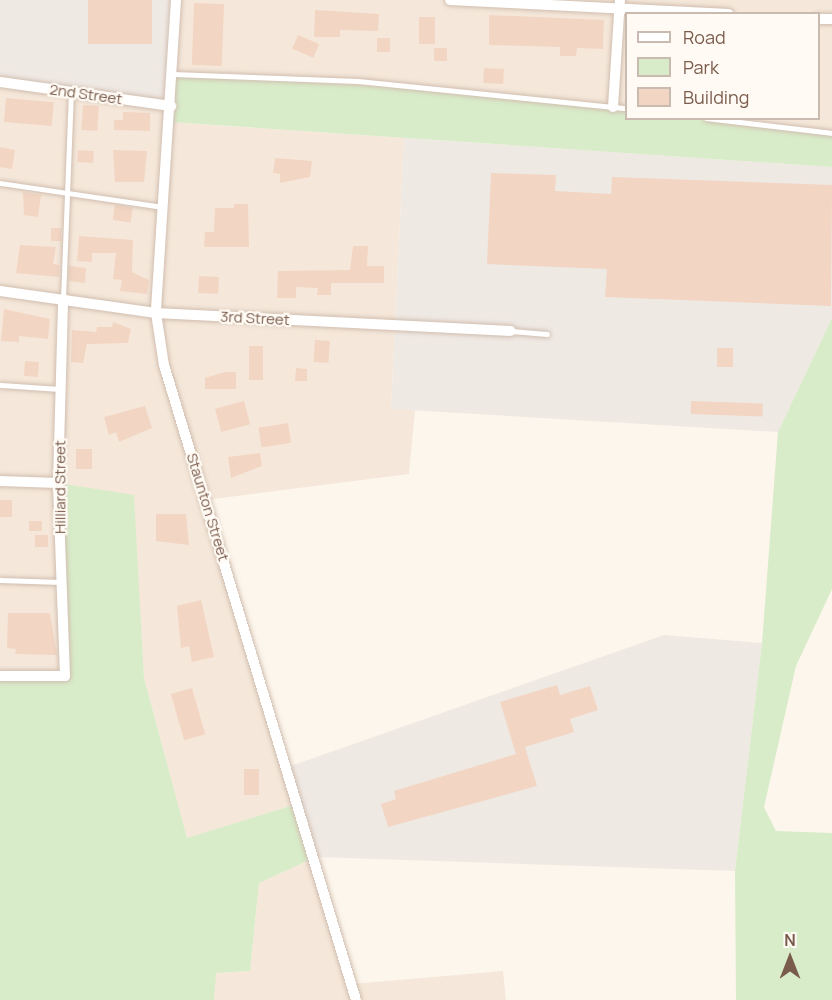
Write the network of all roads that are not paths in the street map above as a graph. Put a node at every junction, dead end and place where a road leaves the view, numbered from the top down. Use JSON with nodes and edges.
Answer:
{"nodes":[{"id":1,"x":176,"y":0,"type":"edge"},
{"id":2,"x":450,"y":0,"type":"edge"},
{"id":3,"x":620,"y":4,"type":"edge"},
{"id":4,"x":707,"y":12,"type":"edge"},
{"id":5,"x":173,"y":74,"type":"junction"},
{"id":6,"x":0,"y":82,"type":"edge"},
{"id":7,"x":71,"y":93,"type":"junction"},
{"id":8,"x":171,"y":106,"type":"junction"},
{"id":9,"x":613,"y":107,"type":"junction"},
{"id":10,"x":625,"y":108,"type":"edge"},
{"id":11,"x":723,"y":120,"type":"edge"},
{"id":12,"x":832,"y":133,"type":"edge"},
{"id":13,"x":0,"y":183,"type":"edge"},
{"id":14,"x":66,"y":192,"type":"junction"},
{"id":15,"x":164,"y":207,"type":"junction"},
{"id":16,"x":0,"y":291,"type":"edge"},
{"id":17,"x":63,"y":298,"type":"junction"},
{"id":18,"x":156,"y":313,"type":"junction"},
{"id":19,"x":511,"y":331,"type":"joint"},
{"id":20,"x":547,"y":334,"type":"dead end"},
{"id":21,"x":0,"y":385,"type":"edge"},
{"id":22,"x":61,"y":389,"type":"junction"},
{"id":23,"x":0,"y":481,"type":"edge"},
{"id":24,"x":58,"y":483,"type":"junction"},
{"id":25,"x":0,"y":580,"type":"edge"},
{"id":26,"x":62,"y":582,"type":"junction"},
{"id":27,"x":0,"y":676,"type":"edge"},
{"id":28,"x":356,"y":1000,"type":"edge"}],
"edges":[{"from":1,"to":5,"type":"street","name":"Staunton Street"},
{"from":2,"to":3,"type":"street"},
{"from":3,"to":4,"type":"street"},
{"from":3,"to":9,"type":"street"},
{"from":5,"to":8,"type":"street","name":"Staunton Street"},
{"from":5,"to":9,"type":"lane"},
{"from":6,"to":7,"type":"street","name":"2nd Street"},
{"from":7,"to":8,"type":"street","name":"2nd Street"},
{"from":7,"to":14,"type":"lane"},
{"from":8,"to":15,"type":"street","name":"Staunton Street"},
{"from":9,"to":10,"type":"lane"},
{"from":11,"to":12,"type":"lane"},
{"from":13,"to":14,"type":"lane"},
{"from":14,"to":15,"type":"lane"},
{"from":14,"to":17,"type":"lane"},
{"from":15,"to":18,"type":"street","name":"Staunton Street"},
{"from":16,"to":17,"type":"street","name":"3rd Street"},
{"from":17,"to":18,"type":"street","name":"3rd Street"},
{"from":17,"to":22,"type":"street","name":"Hilliard Street"},
{"from":18,"to":19,"type":"street","name":"3rd Street"},
{"from":18,"to":28,"type":"street","name":"Staunton Street"},
{"from":19,"to":20,"type":"lane"},
{"from":21,"to":22,"type":"lane"},
{"from":22,"to":24,"type":"street","name":"Hilliard Street"},
{"from":23,"to":24,"type":"street"},
{"from":24,"to":26,"type":"street","name":"Hilliard Street"},
{"from":25,"to":26,"type":"lane"},
{"from":26,"to":27,"type":"street","name":"Hilliard Street"}]}
